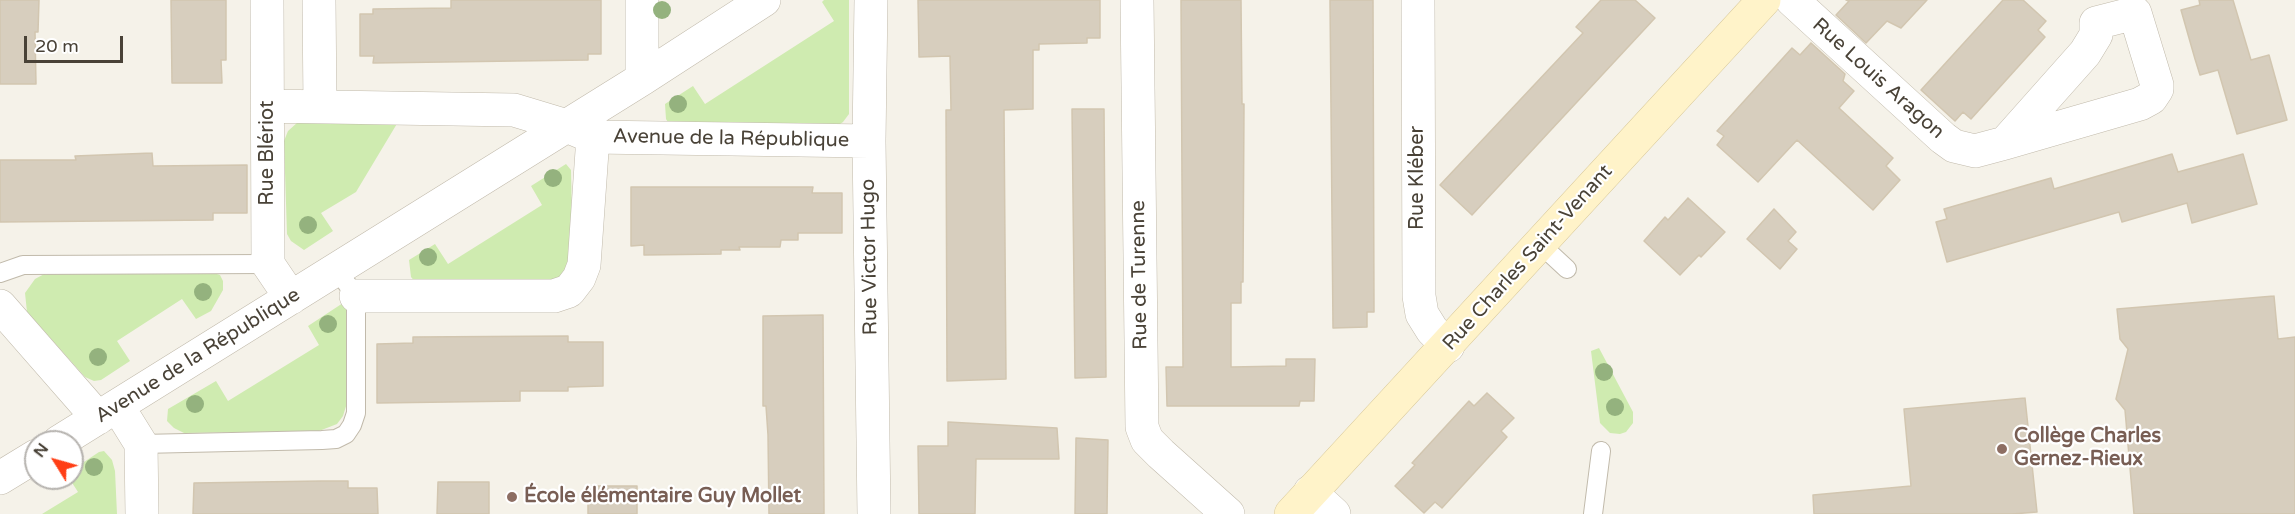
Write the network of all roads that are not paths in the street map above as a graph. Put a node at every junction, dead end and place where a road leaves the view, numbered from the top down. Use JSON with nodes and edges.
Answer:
{"nodes":[{"id":1,"x":267,"y":0,"type":"edge"},
{"id":2,"x":319,"y":0,"type":"edge"},
{"id":3,"x":642,"y":0,"type":"edge"},
{"id":4,"x":764,"y":0,"type":"edge"},
{"id":5,"x":871,"y":0,"type":"edge"},
{"id":6,"x":1137,"y":0,"type":"edge"},
{"id":7,"x":1418,"y":0,"type":"edge"},
{"id":8,"x":1764,"y":0,"type":"edge"},
{"id":9,"x":1791,"y":0,"type":"edge"},
{"id":10,"x":642,"y":80,"type":"junction"},
{"id":11,"x":268,"y":106,"type":"junction"},
{"id":12,"x":320,"y":107,"type":"junction"},
{"id":13,"x":580,"y":132,"type":"junction"},
{"id":14,"x":869,"y":141,"type":"junction"},
{"id":15,"x":2005,"y":143,"type":"junction"},
{"id":16,"x":1540,"y":244,"type":"junction"},
{"id":17,"x":268,"y":264,"type":"junction"},
{"id":18,"x":336,"y":269,"type":"junction"},
{"id":19,"x":1567,"y":269,"type":"dead end"},
{"id":20,"x":0,"y":273,"type":"edge"},
{"id":21,"x":356,"y":296,"type":"junction"},
{"id":22,"x":291,"y":298,"type":"junction"},
{"id":23,"x":0,"y":306,"type":"edge"},
{"id":24,"x":1448,"y":346,"type":"junction"},
{"id":25,"x":108,"y":412,"type":"junction"},
{"id":26,"x":79,"y":430,"type":"edge"},
{"id":27,"x":141,"y":444,"type":"junction"},
{"id":28,"x":1601,"y":451,"type":"dead end"},
{"id":29,"x":24,"y":463,"type":"edge"},
{"id":30,"x":0,"y":478,"type":"edge"},
{"id":31,"x":1301,"y":503,"type":"edge"},
{"id":32,"x":142,"y":514,"type":"edge"},
{"id":33,"x":874,"y":514,"type":"edge"},
{"id":34,"x":1228,"y":514,"type":"edge"},
{"id":35,"x":1335,"y":514,"type":"edge"},
{"id":36,"x":1593,"y":514,"type":"edge"}],
"edges":[{"from":1,"to":11,"type":"street","name":"Rue Blériot"},
{"from":2,"to":12,"type":"street"},
{"from":3,"to":10,"type":"street"},
{"from":4,"to":10,"type":"street","name":"Avenue de la République"},
{"from":5,"to":14,"type":"street","name":"Rue Victor Hugo"},
{"from":6,"to":34,"type":"street","name":"Rue de Turenne"},
{"from":7,"to":24,"type":"street","name":"Rue Kléber"},
{"from":8,"to":16,"type":"street","name":"Rue Charles Saint-Venant"},
{"from":9,"to":15,"type":"street","name":"Rue Louis Aragon"},
{"from":10,"to":13,"type":"street","name":"Avenue de la République"},
{"from":11,"to":12,"type":"street","name":"Avenue de la République"},
{"from":11,"to":17,"type":"street","name":"Rue Blériot"},
{"from":12,"to":13,"type":"street","name":"Avenue de la République"},
{"from":13,"to":14,"type":"street","name":"Avenue de la République"},
{"from":13,"to":18,"type":"street","name":"Avenue de la République"},
{"from":13,"to":21,"type":"street","name":"Avenue de la République"},
{"from":14,"to":33,"type":"street","name":"Rue Victor Hugo"},
{"from":15,"to":15,"type":"street","name":"Rue Louis Aragon"},
{"from":16,"to":19,"type":"lane"},
{"from":16,"to":24,"type":"street","name":"Rue Charles Saint-Venant"},
{"from":17,"to":20,"type":"lane"},
{"from":17,"to":22,"type":"street"},
{"from":18,"to":21,"type":"lane"},
{"from":18,"to":22,"type":"street","name":"Avenue de la République"},
{"from":21,"to":27,"type":"lane"},
{"from":22,"to":25,"type":"street","name":"Avenue de la République"},
{"from":23,"to":25,"type":"street"},
{"from":24,"to":31,"type":"street","name":"Rue Charles Saint-Venant"},
{"from":25,"to":26,"type":"street","name":"Avenue de la République"},
{"from":25,"to":27,"type":"street"},
{"from":27,"to":32,"type":"street"},
{"from":28,"to":36,"type":"lane"},
{"from":29,"to":30,"type":"street"},
{"from":31,"to":35,"type":"street"}]}
